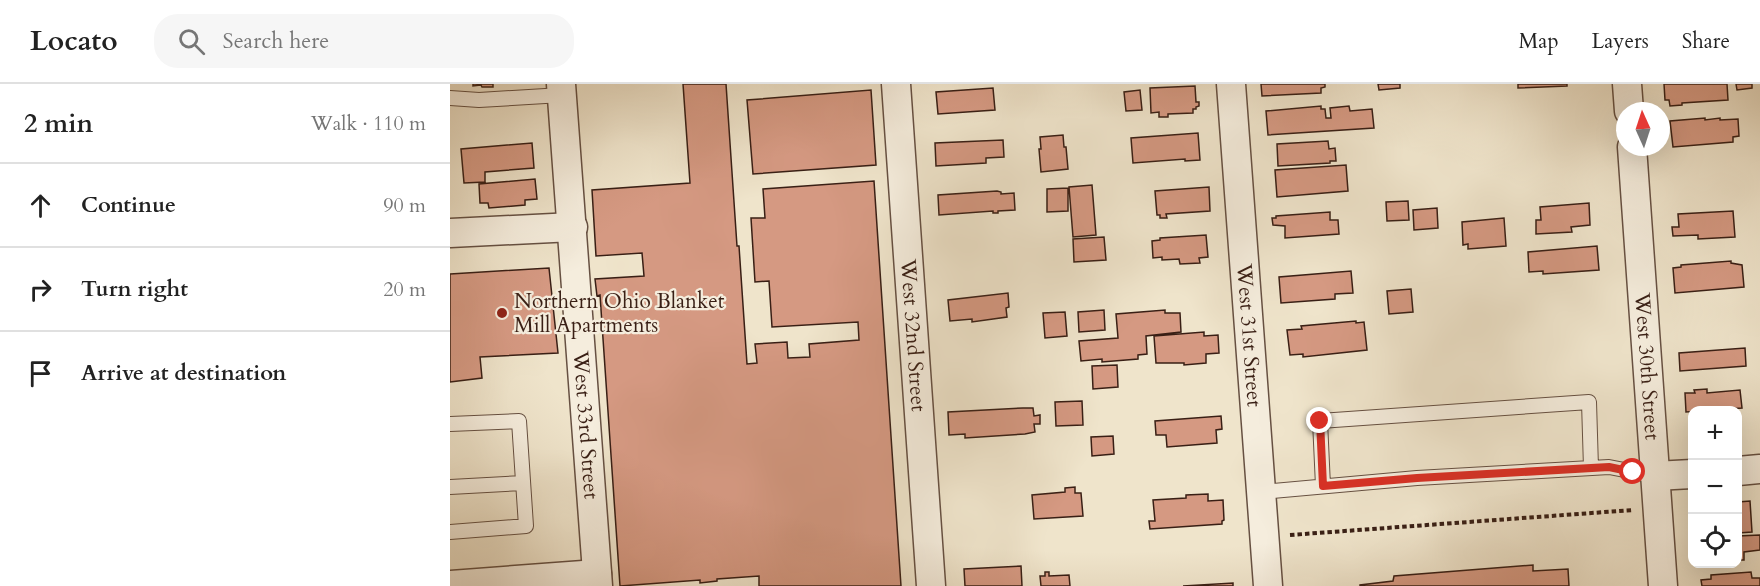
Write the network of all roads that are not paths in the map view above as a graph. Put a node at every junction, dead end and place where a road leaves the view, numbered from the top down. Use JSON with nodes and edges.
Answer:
{"nodes":[{"id":1,"x":896,"y":84,"type":"edge"},
{"id":2,"x":1231,"y":84,"type":"edge"},
{"id":3,"x":1627,"y":84,"type":"edge"},
{"id":4,"x":562,"y":89,"type":"edge"},
{"id":5,"x":450,"y":98,"type":"edge"},
{"id":6,"x":1628,"y":102,"type":"edge"},
{"id":7,"x":1633,"y":156,"type":"edge"},
{"id":8,"x":573,"y":226,"type":"junction"},
{"id":9,"x":450,"y":233,"type":"edge"},
{"id":10,"x":450,"y":424,"type":"edge"},
{"id":11,"x":1591,"y":468,"type":"junction"},
{"id":12,"x":1760,"y":469,"type":"edge"},
{"id":13,"x":1742,"y":471,"type":"edge"},
{"id":14,"x":1688,"y":474,"type":"edge"},
{"id":15,"x":1655,"y":476,"type":"junction"},
{"id":16,"x":523,"y":483,"type":"junction"},
{"id":17,"x":1323,"y":486,"type":"junction"},
{"id":18,"x":450,"y":487,"type":"edge"},
{"id":19,"x":1261,"y":492,"type":"junction"},
{"id":20,"x":450,"y":532,"type":"edge"},
{"id":21,"x":598,"y":580,"type":"edge"},
{"id":22,"x":450,"y":585,"type":"edge"},
{"id":23,"x":931,"y":586,"type":"edge"},
{"id":24,"x":1268,"y":586,"type":"edge"},
{"id":25,"x":1663,"y":586,"type":"edge"}],
"edges":[{"from":1,"to":23,"type":"street","name":"West 32nd Street"},
{"from":2,"to":19,"type":"street","name":"West 31st Street"},
{"from":3,"to":6,"type":"street"},
{"from":4,"to":5,"type":"lane"},
{"from":4,"to":8,"type":"street","name":"West 33rd Street"},
{"from":7,"to":15,"type":"street","name":"West 30th Street"},
{"from":8,"to":9,"type":"street"},
{"from":8,"to":21,"type":"street","name":"West 33rd Street"},
{"from":10,"to":16,"type":"lane"},
{"from":11,"to":15,"type":"lane"},
{"from":11,"to":17,"type":"lane"},
{"from":11,"to":17,"type":"lane"},
{"from":12,"to":13,"type":"street"},
{"from":14,"to":15,"type":"street"},
{"from":15,"to":25,"type":"street","name":"West 30th Street"},
{"from":16,"to":18,"type":"lane"},
{"from":16,"to":20,"type":"lane"},
{"from":17,"to":19,"type":"lane"},
{"from":19,"to":24,"type":"street","name":"West 31st Street"},
{"from":21,"to":22,"type":"street"}]}
